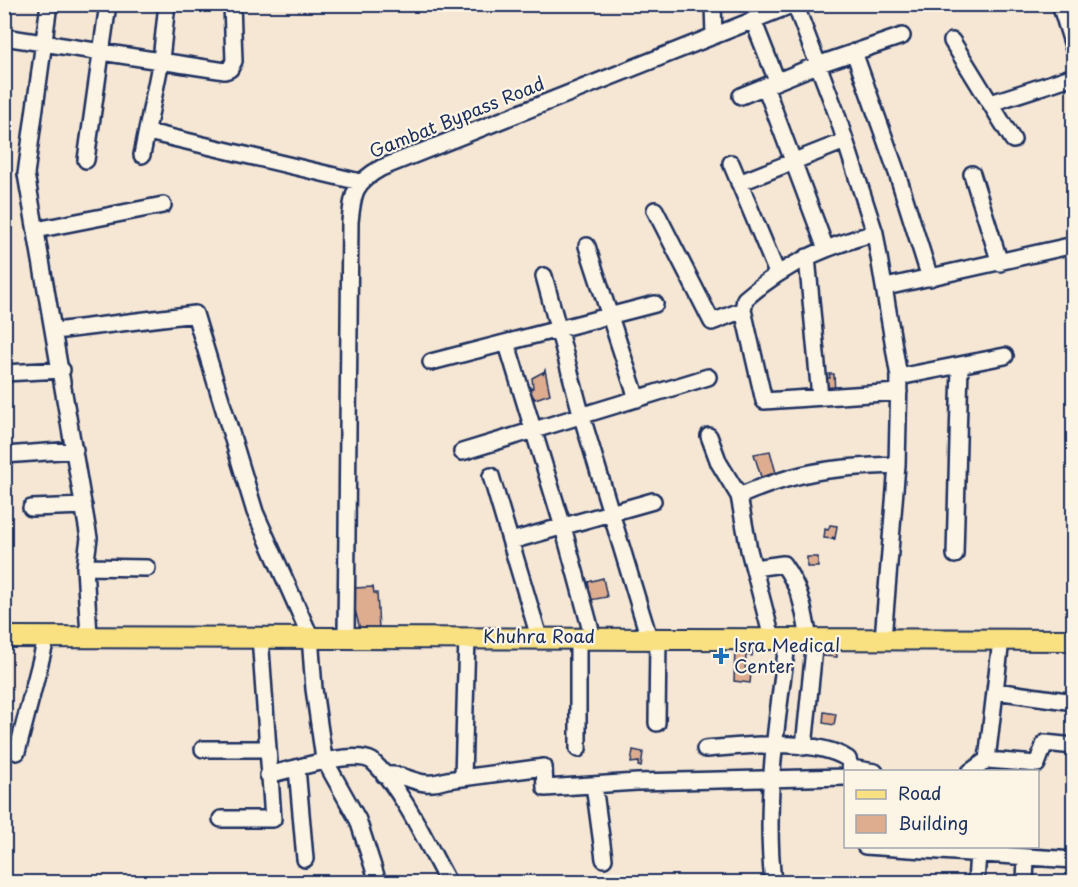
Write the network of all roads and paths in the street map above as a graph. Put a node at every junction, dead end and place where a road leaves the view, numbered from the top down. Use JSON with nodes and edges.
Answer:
{"nodes":[{"id":1,"x":49,"y":4,"type":"edge"},
{"id":2,"x":108,"y":4,"type":"edge"},
{"id":3,"x":167,"y":4,"type":"edge"},
{"id":4,"x":231,"y":4,"type":"edge"},
{"id":5,"x":713,"y":4,"type":"edge"},
{"id":6,"x":794,"y":4,"type":"edge"},
{"id":7,"x":1060,"y":4,"type":"edge"},
{"id":8,"x":753,"y":20,"type":"junction"},
{"id":9,"x":714,"y":36,"type":"junction"},
{"id":10,"x":902,"y":36,"type":"dead end"},
{"id":11,"x":4,"y":38,"type":"edge"},
{"id":12,"x":952,"y":41,"type":"dead end"},
{"id":13,"x":43,"y":43,"type":"junction"},
{"id":14,"x":1074,"y":49,"type":"edge"},
{"id":15,"x":102,"y":52,"type":"junction"},
{"id":16,"x":854,"y":52,"type":"junction"},
{"id":17,"x":161,"y":60,"type":"junction"},
{"id":18,"x":817,"y":65,"type":"junction"},
{"id":19,"x":1074,"y":76,"type":"edge"},
{"id":20,"x":771,"y":84,"type":"junction"},
{"id":21,"x":741,"y":96,"type":"dead end"},
{"id":22,"x":991,"y":103,"type":"junction"},
{"id":23,"x":148,"y":132,"type":"junction"},
{"id":24,"x":1013,"y":140,"type":"dead end"},
{"id":25,"x":845,"y":141,"type":"junction"},
{"id":26,"x":142,"y":155,"type":"dead end"},
{"id":27,"x":86,"y":160,"type":"dead end"},
{"id":28,"x":793,"y":160,"type":"junction"},
{"id":29,"x":731,"y":163,"type":"dead end"},
{"id":30,"x":972,"y":174,"type":"dead end"},
{"id":31,"x":360,"y":182,"type":"junction"},
{"id":32,"x":739,"y":183,"type":"junction"},
{"id":33,"x":164,"y":205,"type":"dead end"},
{"id":34,"x":655,"y":210,"type":"dead end"},
{"id":35,"x":36,"y":230,"type":"junction"},
{"id":36,"x":875,"y":233,"type":"junction"},
{"id":37,"x":1074,"y":245,"type":"edge"},
{"id":38,"x":587,"y":246,"type":"dead end"},
{"id":39,"x":826,"y":249,"type":"junction"},
{"id":40,"x":807,"y":257,"type":"junction"},
{"id":41,"x":1000,"y":263,"type":"junction"},
{"id":42,"x":777,"y":273,"type":"junction"},
{"id":43,"x":544,"y":276,"type":"dead end"},
{"id":44,"x":930,"y":278,"type":"junction"},
{"id":45,"x":886,"y":287,"type":"junction"},
{"id":46,"x":655,"y":304,"type":"dead end"},
{"id":47,"x":743,"y":310,"type":"junction"},
{"id":48,"x":610,"y":316,"type":"junction"},
{"id":49,"x":559,"y":330,"type":"junction"},
{"id":50,"x":55,"y":331,"type":"junction"},
{"id":51,"x":507,"y":344,"type":"junction"},
{"id":52,"x":1005,"y":356,"type":"dead end"},
{"id":53,"x":431,"y":362,"type":"dead end"},
{"id":54,"x":960,"y":365,"type":"junction"},
{"id":55,"x":62,"y":370,"type":"junction"},
{"id":56,"x":4,"y":373,"type":"edge"},
{"id":57,"x":708,"y":376,"type":"dead end"},
{"id":58,"x":899,"y":385,"type":"junction"},
{"id":59,"x":820,"y":397,"type":"junction"},
{"id":60,"x":638,"y":399,"type":"junction"},
{"id":61,"x":582,"y":417,"type":"junction"},
{"id":62,"x":534,"y":432,"type":"junction"},
{"id":63,"x":709,"y":436,"type":"dead end"},
{"id":64,"x":75,"y":450,"type":"junction"},
{"id":65,"x":462,"y":452,"type":"dead end"},
{"id":66,"x":4,"y":455,"type":"edge"},
{"id":67,"x":897,"y":465,"type":"junction"},
{"id":68,"x":491,"y":476,"type":"dead end"},
{"id":69,"x":739,"y":496,"type":"junction"},
{"id":70,"x":653,"y":501,"type":"dead end"},
{"id":71,"x":84,"y":506,"type":"junction"},
{"id":72,"x":31,"y":508,"type":"dead end"},
{"id":73,"x":612,"y":513,"type":"junction"},
{"id":74,"x":563,"y":526,"type":"junction"},
{"id":75,"x":511,"y":541,"type":"junction"},
{"id":76,"x":955,"y":555,"type":"dead end"},
{"id":77,"x":85,"y":567,"type":"junction"},
{"id":78,"x":147,"y":568,"type":"dead end"},
{"id":79,"x":754,"y":568,"type":"junction"},
{"id":80,"x":47,"y":636,"type":"junction"},
{"id":81,"x":89,"y":636,"type":"junction"},
{"id":82,"x":260,"y":636,"type":"junction"},
{"id":83,"x":310,"y":636,"type":"junction"},
{"id":84,"x":346,"y":636,"type":"junction"},
{"id":85,"x":4,"y":637,"type":"edge"},
{"id":86,"x":467,"y":637,"type":"junction"},
{"id":87,"x":539,"y":637,"type":"junction"},
{"id":88,"x":585,"y":638,"type":"junction"},
{"id":89,"x":653,"y":638,"type":"junction"},
{"id":90,"x":780,"y":638,"type":"junction"},
{"id":91,"x":812,"y":639,"type":"junction"},
{"id":92,"x":883,"y":639,"type":"junction"},
{"id":93,"x":1001,"y":639,"type":"junction"},
{"id":94,"x":1074,"y":640,"type":"edge"},
{"id":95,"x":995,"y":691,"type":"junction"},
{"id":96,"x":1074,"y":702,"type":"edge"},
{"id":97,"x":657,"y":723,"type":"dead end"},
{"id":98,"x":774,"y":746,"type":"junction"},
{"id":99,"x":1074,"y":746,"type":"edge"},
{"id":100,"x":804,"y":747,"type":"junction"},
{"id":101,"x":267,"y":749,"type":"junction"},
{"id":102,"x":578,"y":749,"type":"dead end"},
{"id":103,"x":705,"y":749,"type":"dead end"},
{"id":104,"x":203,"y":750,"type":"dead end"},
{"id":105,"x":17,"y":752,"type":"dead end"},
{"id":106,"x":987,"y":760,"type":"junction"},
{"id":107,"x":325,"y":762,"type":"junction"},
{"id":108,"x":297,"y":768,"type":"junction"},
{"id":109,"x":850,"y":770,"type":"edge"},
{"id":110,"x":972,"y":770,"type":"edge"},
{"id":111,"x":844,"y":773,"type":"edge"},
{"id":112,"x":268,"y":775,"type":"junction"},
{"id":113,"x":384,"y":775,"type":"junction"},
{"id":114,"x":463,"y":778,"type":"junction"},
{"id":115,"x":771,"y":779,"type":"junction"},
{"id":116,"x":594,"y":785,"type":"junction"},
{"id":117,"x":221,"y":819,"type":"dead end"},
{"id":118,"x":919,"y":848,"type":"edge"},
{"id":119,"x":978,"y":853,"type":"junction"},
{"id":120,"x":1026,"y":857,"type":"junction"},
{"id":121,"x":304,"y":859,"type":"dead end"},
{"id":122,"x":604,"y":859,"type":"dead end"},
{"id":123,"x":1074,"y":860,"type":"edge"},
{"id":124,"x":378,"y":882,"type":"edge"},
{"id":125,"x":448,"y":882,"type":"edge"},
{"id":126,"x":773,"y":882,"type":"edge"},
{"id":127,"x":976,"y":882,"type":"edge"},
{"id":128,"x":1025,"y":882,"type":"edge"}],
"edges":[{"from":1,"to":13,"type":"street"},
{"from":2,"to":15,"type":"street"},
{"from":3,"to":17,"type":"street"},
{"from":4,"to":17,"type":"street"},
{"from":5,"to":9,"type":"street"},
{"from":6,"to":8,"type":"street","name":"Gambat Bypass Road"},
{"from":6,"to":18,"type":"street"},
{"from":7,"to":14,"type":"street"},
{"from":8,"to":9,"type":"street","name":"Gambat Bypass Road"},
{"from":8,"to":20,"type":"street"},
{"from":9,"to":31,"type":"street","name":"Gambat Bypass Road"},
{"from":10,"to":16,"type":"street"},
{"from":11,"to":13,"type":"street"},
{"from":12,"to":22,"type":"street"},
{"from":13,"to":15,"type":"street"},
{"from":13,"to":35,"type":"street"},
{"from":15,"to":17,"type":"street"},
{"from":15,"to":27,"type":"street"},
{"from":16,"to":18,"type":"street"},
{"from":16,"to":44,"type":"street"},
{"from":17,"to":23,"type":"street"},
{"from":18,"to":20,"type":"street"},
{"from":18,"to":25,"type":"street"},
{"from":19,"to":22,"type":"street"},
{"from":20,"to":21,"type":"street"},
{"from":20,"to":28,"type":"street"},
{"from":22,"to":24,"type":"street"},
{"from":23,"to":26,"type":"street"},
{"from":23,"to":31,"type":"street"},
{"from":25,"to":28,"type":"street"},
{"from":25,"to":36,"type":"street"},
{"from":28,"to":32,"type":"street"},
{"from":28,"to":39,"type":"street"},
{"from":29,"to":32,"type":"street"},
{"from":30,"to":41,"type":"street"},
{"from":31,"to":84,"type":"street","name":"Gambat Bypass Road"},
{"from":32,"to":42,"type":"street"},
{"from":33,"to":35,"type":"street"},
{"from":34,"to":47,"type":"street"},
{"from":35,"to":50,"type":"street"},
{"from":36,"to":39,"type":"street"},
{"from":36,"to":45,"type":"street"},
{"from":37,"to":41,"type":"street"},
{"from":38,"to":48,"type":"street"},
{"from":39,"to":40,"type":"street"},
{"from":40,"to":42,"type":"street"},
{"from":40,"to":59,"type":"street"},
{"from":41,"to":44,"type":"street"},
{"from":42,"to":47,"type":"street"},
{"from":43,"to":49,"type":"street"},
{"from":44,"to":45,"type":"street"},
{"from":45,"to":58,"type":"street"},
{"from":46,"to":48,"type":"street"},
{"from":47,"to":59,"type":"street"},
{"from":48,"to":49,"type":"street"},
{"from":48,"to":60,"type":"street"},
{"from":49,"to":51,"type":"street"},
{"from":49,"to":61,"type":"street"},
{"from":50,"to":55,"type":"street"},
{"from":50,"to":83,"type":"street"},
{"from":51,"to":53,"type":"street"},
{"from":51,"to":62,"type":"street"},
{"from":52,"to":54,"type":"street"},
{"from":54,"to":58,"type":"street"},
{"from":54,"to":76,"type":"street"},
{"from":55,"to":56,"type":"street"},
{"from":55,"to":64,"type":"street"},
{"from":57,"to":60,"type":"street"},
{"from":58,"to":59,"type":"street"},
{"from":58,"to":67,"type":"street"},
{"from":60,"to":61,"type":"street"},
{"from":61,"to":62,"type":"street"},
{"from":61,"to":73,"type":"street"},
{"from":62,"to":65,"type":"street"},
{"from":62,"to":74,"type":"street"},
{"from":63,"to":69,"type":"street"},
{"from":64,"to":66,"type":"street"},
{"from":64,"to":71,"type":"street"},
{"from":67,"to":69,"type":"street"},
{"from":67,"to":92,"type":"street"},
{"from":68,"to":75,"type":"street"},
{"from":69,"to":79,"type":"street"},
{"from":70,"to":73,"type":"street"},
{"from":71,"to":72,"type":"street"},
{"from":71,"to":77,"type":"street"},
{"from":73,"to":74,"type":"street"},
{"from":73,"to":89,"type":"street"},
{"from":74,"to":75,"type":"street"},
{"from":74,"to":88,"type":"street"},
{"from":75,"to":87,"type":"street"},
{"from":77,"to":78,"type":"street"},
{"from":77,"to":81,"type":"street"},
{"from":79,"to":90,"type":"street"},
{"from":79,"to":91,"type":"street"},
{"from":80,"to":81,"type":"main road","name":"Khuhra Road"},
{"from":80,"to":85,"type":"main road","name":"Khuhra Road"},
{"from":80,"to":105,"type":"street"},
{"from":81,"to":82,"type":"main road","name":"Khuhra Road"},
{"from":82,"to":83,"type":"main road","name":"Khuhra Road"},
{"from":82,"to":101,"type":"street"},
{"from":83,"to":84,"type":"main road","name":"Khuhra Road"},
{"from":83,"to":107,"type":"street"},
{"from":84,"to":86,"type":"main road","name":"Khuhra Road"},
{"from":86,"to":87,"type":"main road","name":"Khuhra Road"},
{"from":86,"to":114,"type":"street"},
{"from":87,"to":88,"type":"main road","name":"Khuhra Road"},
{"from":88,"to":89,"type":"main road","name":"Khuhra Road"},
{"from":88,"to":102,"type":"street"},
{"from":89,"to":90,"type":"main road","name":"Khuhra Road"},
{"from":89,"to":97,"type":"street"},
{"from":90,"to":91,"type":"main road","name":"Khuhra Road"},
{"from":90,"to":98,"type":"street"},
{"from":91,"to":92,"type":"main road","name":"Khuhra Road"},
{"from":91,"to":100,"type":"street"},
{"from":92,"to":93,"type":"main road","name":"Khuhra Road"},
{"from":93,"to":94,"type":"main road","name":"Khuhra Road"},
{"from":93,"to":95,"type":"street"},
{"from":95,"to":96,"type":"street"},
{"from":95,"to":106,"type":"street"},
{"from":98,"to":100,"type":"street"},
{"from":98,"to":103,"type":"street"},
{"from":98,"to":115,"type":"street"},
{"from":99,"to":106,"type":"street"},
{"from":100,"to":109,"type":"street"},
{"from":101,"to":104,"type":"street"},
{"from":101,"to":112,"type":"street"},
{"from":106,"to":110,"type":"street"},
{"from":107,"to":108,"type":"street"},
{"from":107,"to":113,"type":"street"},
{"from":107,"to":124,"type":"street"},
{"from":108,"to":112,"type":"street"},
{"from":108,"to":121,"type":"street"},
{"from":111,"to":115,"type":"street"},
{"from":112,"to":117,"type":"street"},
{"from":113,"to":114,"type":"street"},
{"from":113,"to":125,"type":"street"},
{"from":114,"to":116,"type":"street"},
{"from":115,"to":116,"type":"street"},
{"from":115,"to":126,"type":"street"},
{"from":116,"to":122,"type":"street"},
{"from":118,"to":119,"type":"street"},
{"from":119,"to":120,"type":"street"},
{"from":119,"to":127,"type":"street"},
{"from":120,"to":123,"type":"street"},
{"from":120,"to":128,"type":"street"}]}
